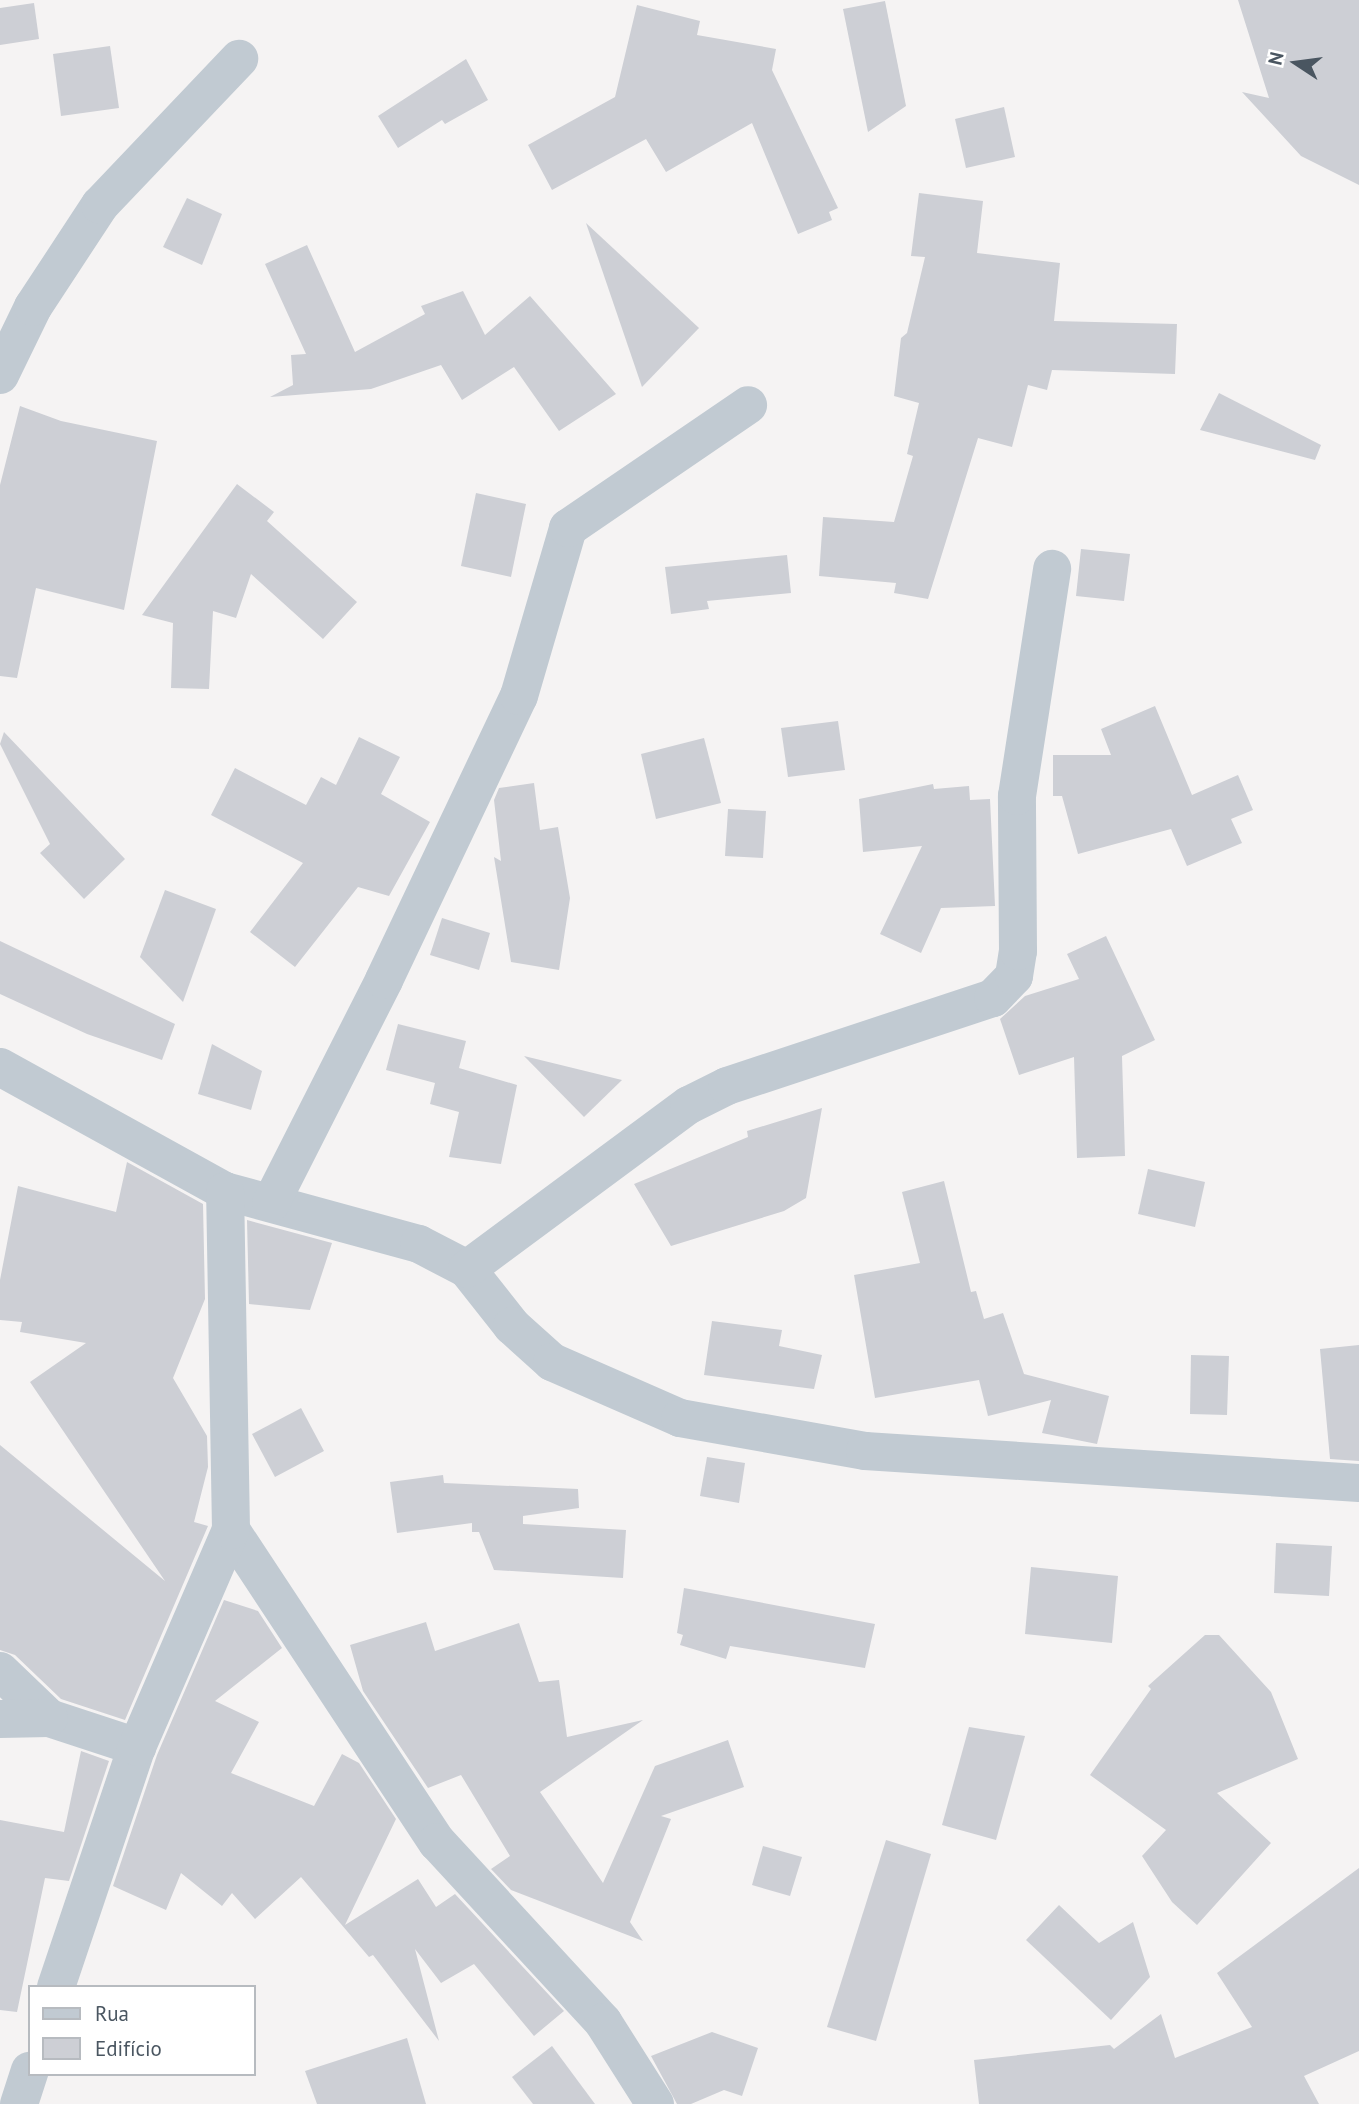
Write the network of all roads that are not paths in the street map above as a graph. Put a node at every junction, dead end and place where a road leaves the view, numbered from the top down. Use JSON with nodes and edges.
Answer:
{"nodes":[{"id":1,"x":239,"y":59,"type":"dead end"},
{"id":2,"x":0,"y":375,"type":"edge"},
{"id":3,"x":748,"y":405,"type":"dead end"},
{"id":4,"x":1052,"y":569,"type":"dead end"},
{"id":5,"x":0,"y":1067,"type":"edge"},
{"id":6,"x":225,"y":1191,"type":"junction"},
{"id":7,"x":271,"y":1203,"type":"junction"},
{"id":8,"x":467,"y":1269,"type":"junction"},
{"id":9,"x":1359,"y":1483,"type":"edge"},
{"id":10,"x":231,"y":1530,"type":"junction"},
{"id":11,"x":0,"y":1671,"type":"edge"},
{"id":12,"x":49,"y":1718,"type":"junction"},
{"id":13,"x":0,"y":1719,"type":"edge"},
{"id":14,"x":137,"y":1747,"type":"junction"},
{"id":15,"x":58,"y":1985,"type":"edge"},
{"id":16,"x":28,"y":2076,"type":"edge"},
{"id":17,"x":19,"y":2104,"type":"edge"},
{"id":18,"x":655,"y":2104,"type":"edge"}],
"edges":[{"from":1,"to":2,"type":"street"},
{"from":3,"to":7,"type":"street"},
{"from":4,"to":8,"type":"street"},
{"from":5,"to":6,"type":"street"},
{"from":6,"to":7,"type":"street"},
{"from":6,"to":10,"type":"street"},
{"from":7,"to":8,"type":"street"},
{"from":8,"to":9,"type":"street"},
{"from":10,"to":14,"type":"street"},
{"from":10,"to":18,"type":"street"},
{"from":11,"to":12,"type":"street"},
{"from":12,"to":13,"type":"street"},
{"from":12,"to":14,"type":"street"},
{"from":14,"to":15,"type":"street"},
{"from":16,"to":17,"type":"street"}]}
